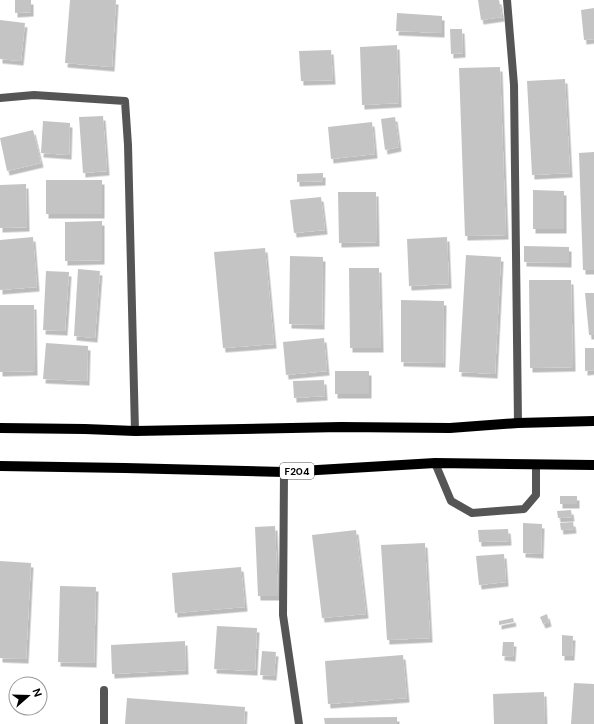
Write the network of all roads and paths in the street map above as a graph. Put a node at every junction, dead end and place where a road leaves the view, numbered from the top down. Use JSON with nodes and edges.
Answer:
{"nodes":[{"id":1,"x":507,"y":0,"type":"edge"},
{"id":2,"x":0,"y":98,"type":"edge"},
{"id":3,"x":594,"y":421,"type":"edge"},
{"id":4,"x":518,"y":423,"type":"junction"},
{"id":5,"x":0,"y":428,"type":"edge"},
{"id":6,"x":135,"y":431,"type":"junction"},
{"id":7,"x":435,"y":463,"type":"junction"},
{"id":8,"x":536,"y":464,"type":"junction"},
{"id":9,"x":594,"y":465,"type":"edge"},
{"id":10,"x":0,"y":466,"type":"edge"},
{"id":11,"x":284,"y":472,"type":"junction"},
{"id":12,"x":104,"y":690,"type":"dead end"},
{"id":13,"x":104,"y":724,"type":"edge"},
{"id":14,"x":299,"y":724,"type":"edge"}],
"edges":[{"from":1,"to":4,"type":"street"},
{"from":2,"to":6,"type":"street"},
{"from":3,"to":4,"type":"main road"},
{"from":4,"to":6,"type":"main road"},
{"from":5,"to":6,"type":"main road"},
{"from":7,"to":8,"type":"main road","number":"F204"},
{"from":7,"to":8,"type":"street"},
{"from":7,"to":11,"type":"main road","number":"F204"},
{"from":8,"to":9,"type":"main road","number":"F204"},
{"from":10,"to":11,"type":"main road","number":"F204"},
{"from":11,"to":14,"type":"street"},
{"from":12,"to":13,"type":"street"}]}
